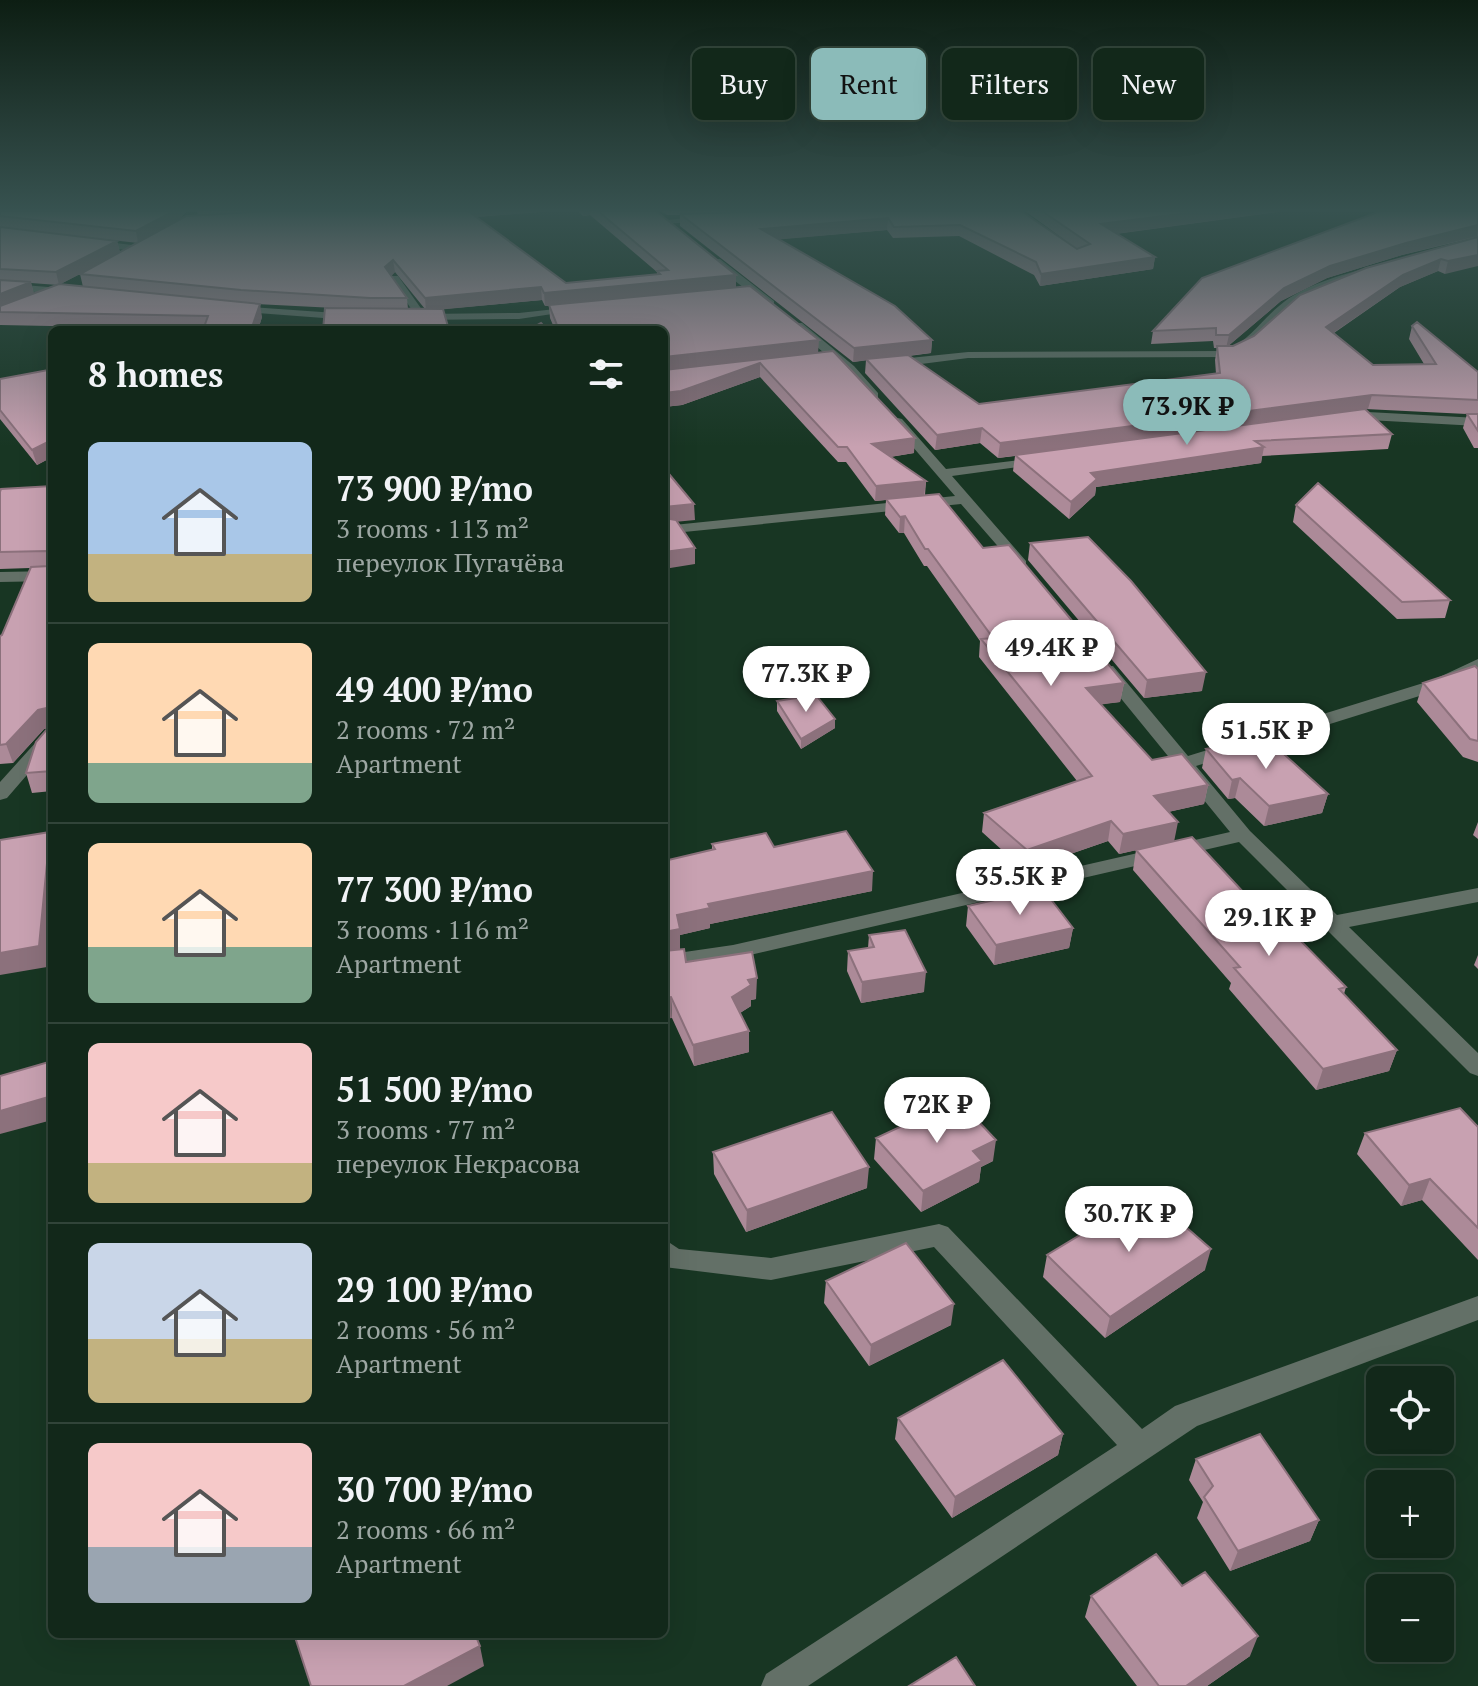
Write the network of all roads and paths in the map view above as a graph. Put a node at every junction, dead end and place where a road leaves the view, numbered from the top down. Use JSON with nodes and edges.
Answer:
{"nodes":[{"id":1,"x":59,"y":290,"type":"edge"},
{"id":2,"x":64,"y":290,"type":"junction"},
{"id":3,"x":68,"y":290,"type":"edge"},
{"id":4,"x":402,"y":290,"type":"edge"},
{"id":5,"x":744,"y":290,"type":"edge"},
{"id":6,"x":1319,"y":290,"type":"edge"},
{"id":7,"x":37,"y":301,"type":"edge"},
{"id":8,"x":223,"y":309,"type":"edge"},
{"id":9,"x":582,"y":310,"type":"edge"},
{"id":10,"x":361,"y":317,"type":"edge"},
{"id":11,"x":400,"y":317,"type":"edge"},
{"id":12,"x":422,"y":317,"type":"junction"},
{"id":13,"x":820,"y":360,"type":"edge"},
{"id":14,"x":851,"y":365,"type":"junction"},
{"id":15,"x":880,"y":365,"type":"edge"},
{"id":16,"x":1336,"y":420,"type":"edge"},
{"id":17,"x":1478,"y":422,"type":"edge"},
{"id":18,"x":1054,"y":458,"type":"edge"},
{"id":19,"x":944,"y":473,"type":"junction"},
{"id":20,"x":968,"y":499,"type":"junction"},
{"id":21,"x":668,"y":530,"type":"edge"},
{"id":22,"x":48,"y":576,"type":"edge"},
{"id":23,"x":0,"y":577,"type":"edge"},
{"id":24,"x":1036,"y":583,"type":"edge"},
{"id":25,"x":1095,"y":655,"type":"edge"},
{"id":26,"x":1478,"y":664,"type":"edge"},
{"id":27,"x":48,"y":740,"type":"edge"},
{"id":28,"x":1183,"y":764,"type":"junction"},
{"id":29,"x":0,"y":794,"type":"edge"},
{"id":30,"x":1243,"y":835,"type":"junction"},
{"id":31,"x":1478,"y":895,"type":"edge"},
{"id":32,"x":1332,"y":923,"type":"junction"},
{"id":33,"x":668,"y":961,"type":"edge"},
{"id":34,"x":1478,"y":1067,"type":"edge"},
{"id":35,"x":668,"y":1254,"type":"edge"},
{"id":36,"x":1478,"y":1308,"type":"edge"},
{"id":37,"x":1139,"y":1447,"type":"junction"},
{"id":38,"x":778,"y":1686,"type":"edge"}],
"edges":[{"from":1,"to":2,"type":"street"},
{"from":2,"to":3,"type":"street"},
{"from":2,"to":7,"type":"street"},
{"from":4,"to":12,"type":"street"},
{"from":5,"to":14,"type":"street"},
{"from":6,"to":15,"type":"street"},
{"from":8,"to":10,"type":"street"},
{"from":9,"to":12,"type":"street"},
{"from":11,"to":12,"type":"street"},
{"from":13,"to":14,"type":"street"},
{"from":14,"to":19,"type":"street"},
{"from":16,"to":17,"type":"street"},
{"from":18,"to":19,"type":"street"},
{"from":19,"to":20,"type":"street"},
{"from":20,"to":21,"type":"street"},
{"from":20,"to":24,"type":"street"},
{"from":22,"to":23,"type":"street"},
{"from":25,"to":28,"type":"street"},
{"from":26,"to":28,"type":"street"},
{"from":27,"to":29,"type":"street"},
{"from":28,"to":30,"type":"street"},
{"from":30,"to":32,"type":"street"},
{"from":30,"to":33,"type":"street"},
{"from":31,"to":32,"type":"street"},
{"from":32,"to":34,"type":"street"},
{"from":35,"to":37,"type":"street"},
{"from":36,"to":37,"type":"street"},
{"from":37,"to":38,"type":"street"}]}
